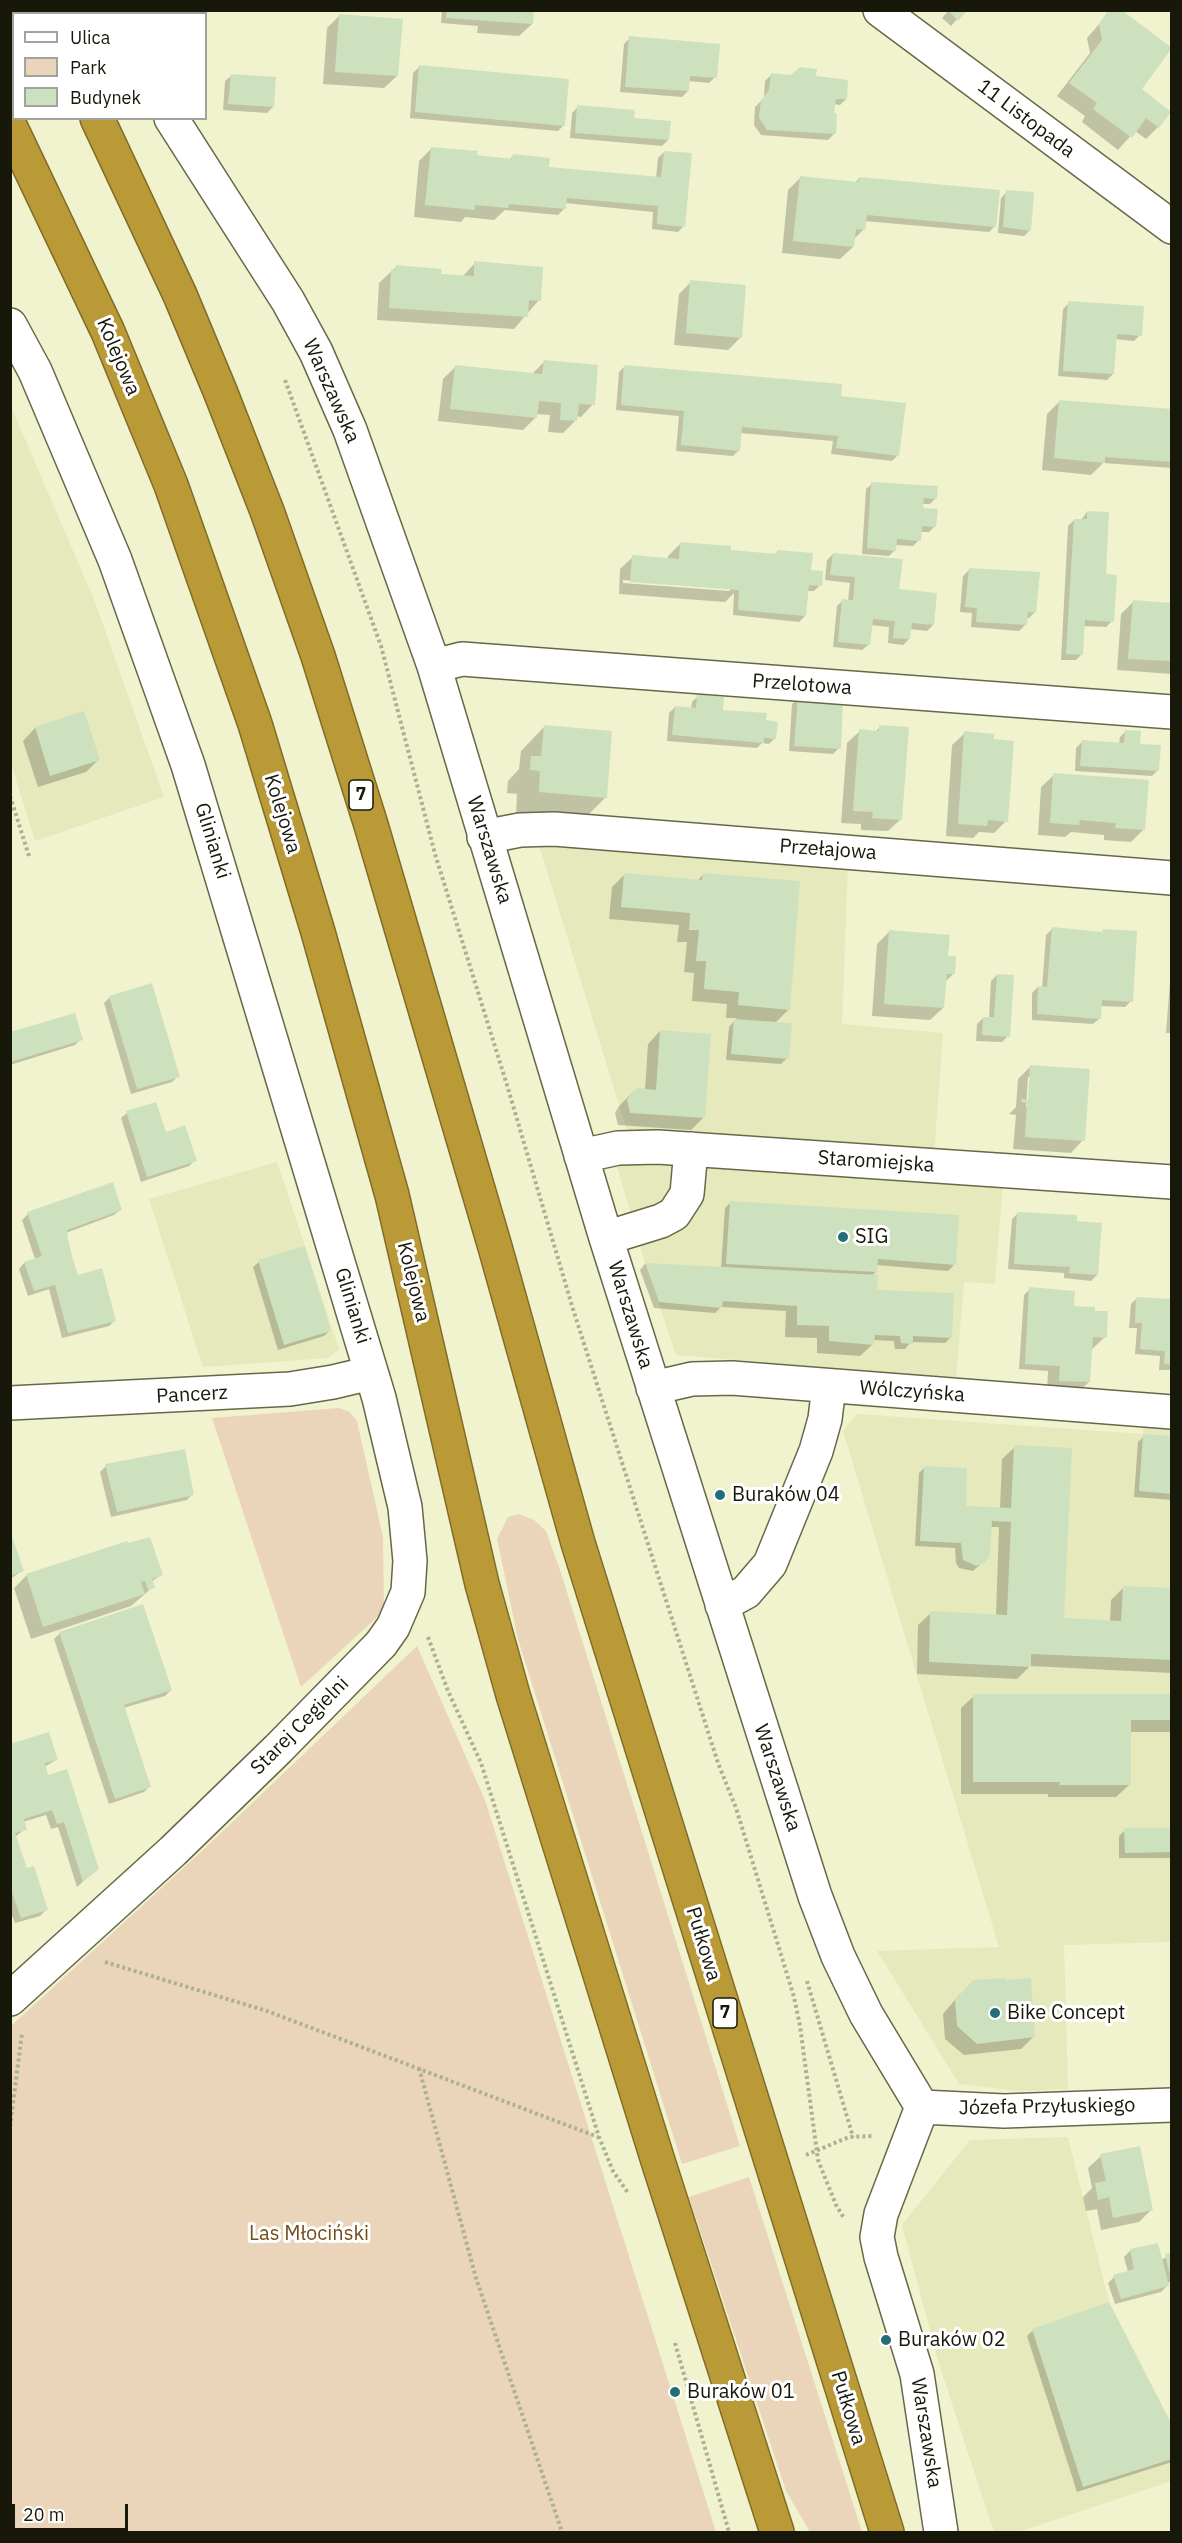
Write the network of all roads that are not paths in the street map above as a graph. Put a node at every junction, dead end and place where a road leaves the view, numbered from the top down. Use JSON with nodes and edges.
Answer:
{"nodes":[{"id":1,"x":880,"y":10,"type":"edge"},
{"id":2,"x":97,"y":120,"type":"edge"},
{"id":3,"x":172,"y":120,"type":"edge"},
{"id":4,"x":10,"y":126,"type":"edge"},
{"id":5,"x":1172,"y":227,"type":"edge"},
{"id":6,"x":10,"y":324,"type":"edge"},
{"id":7,"x":434,"y":666,"type":"junction"},
{"id":8,"x":1172,"y":712,"type":"edge"},
{"id":9,"x":484,"y":837,"type":"junction"},
{"id":10,"x":1172,"y":878,"type":"edge"},
{"id":11,"x":691,"y":1149,"type":"junction"},
{"id":12,"x":581,"y":1156,"type":"junction"},
{"id":13,"x":1172,"y":1182,"type":"edge"},
{"id":14,"x":606,"y":1238,"type":"junction"},
{"id":15,"x":371,"y":1373,"type":"junction"},
{"id":16,"x":829,"y":1386,"type":"junction"},
{"id":17,"x":653,"y":1388,"type":"junction"},
{"id":18,"x":10,"y":1403,"type":"edge"},
{"id":19,"x":1172,"y":1412,"type":"edge"},
{"id":20,"x":722,"y":1605,"type":"junction"},
{"id":21,"x":19,"y":1992,"type":"edge"},
{"id":22,"x":1172,"y":2105,"type":"edge"},
{"id":23,"x":922,"y":2107,"type":"junction"},
{"id":24,"x":777,"y":2532,"type":"edge"},
{"id":25,"x":887,"y":2532,"type":"edge"},
{"id":26,"x":941,"y":2532,"type":"edge"}],
"edges":[{"from":1,"to":5,"type":"street","name":"11 Listopada"},
{"from":2,"to":25,"type":"highway","name":"Pułkowa","number":"7"},
{"from":3,"to":7,"type":"street","name":"Warszawska"},
{"from":4,"to":24,"type":"highway","name":"Kolejowa"},
{"from":6,"to":15,"type":"street","name":"Glinianki"},
{"from":7,"to":8,"type":"street","name":"Przelotowa"},
{"from":7,"to":9,"type":"street","name":"Warszawska"},
{"from":9,"to":10,"type":"street","name":"Przełajowa"},
{"from":9,"to":12,"type":"street","name":"Warszawska"},
{"from":11,"to":12,"type":"street","name":"Staromiejska"},
{"from":11,"to":13,"type":"street","name":"Staromiejska"},
{"from":11,"to":14,"type":"street"},
{"from":12,"to":14,"type":"street","name":"Warszawska"},
{"from":14,"to":17,"type":"street","name":"Warszawska"},
{"from":15,"to":18,"type":"street","name":"Pancerz"},
{"from":15,"to":21,"type":"street","name":"Starej Cegielni"},
{"from":16,"to":17,"type":"street","name":"Wólczyńska"},
{"from":16,"to":19,"type":"street","name":"Wólczyńska"},
{"from":16,"to":20,"type":"street"},
{"from":17,"to":20,"type":"street","name":"Warszawska"},
{"from":20,"to":23,"type":"street","name":"Warszawska"},
{"from":22,"to":23,"type":"street","name":"Józefa Przyłuskiego"},
{"from":23,"to":26,"type":"street","name":"Warszawska"}]}
